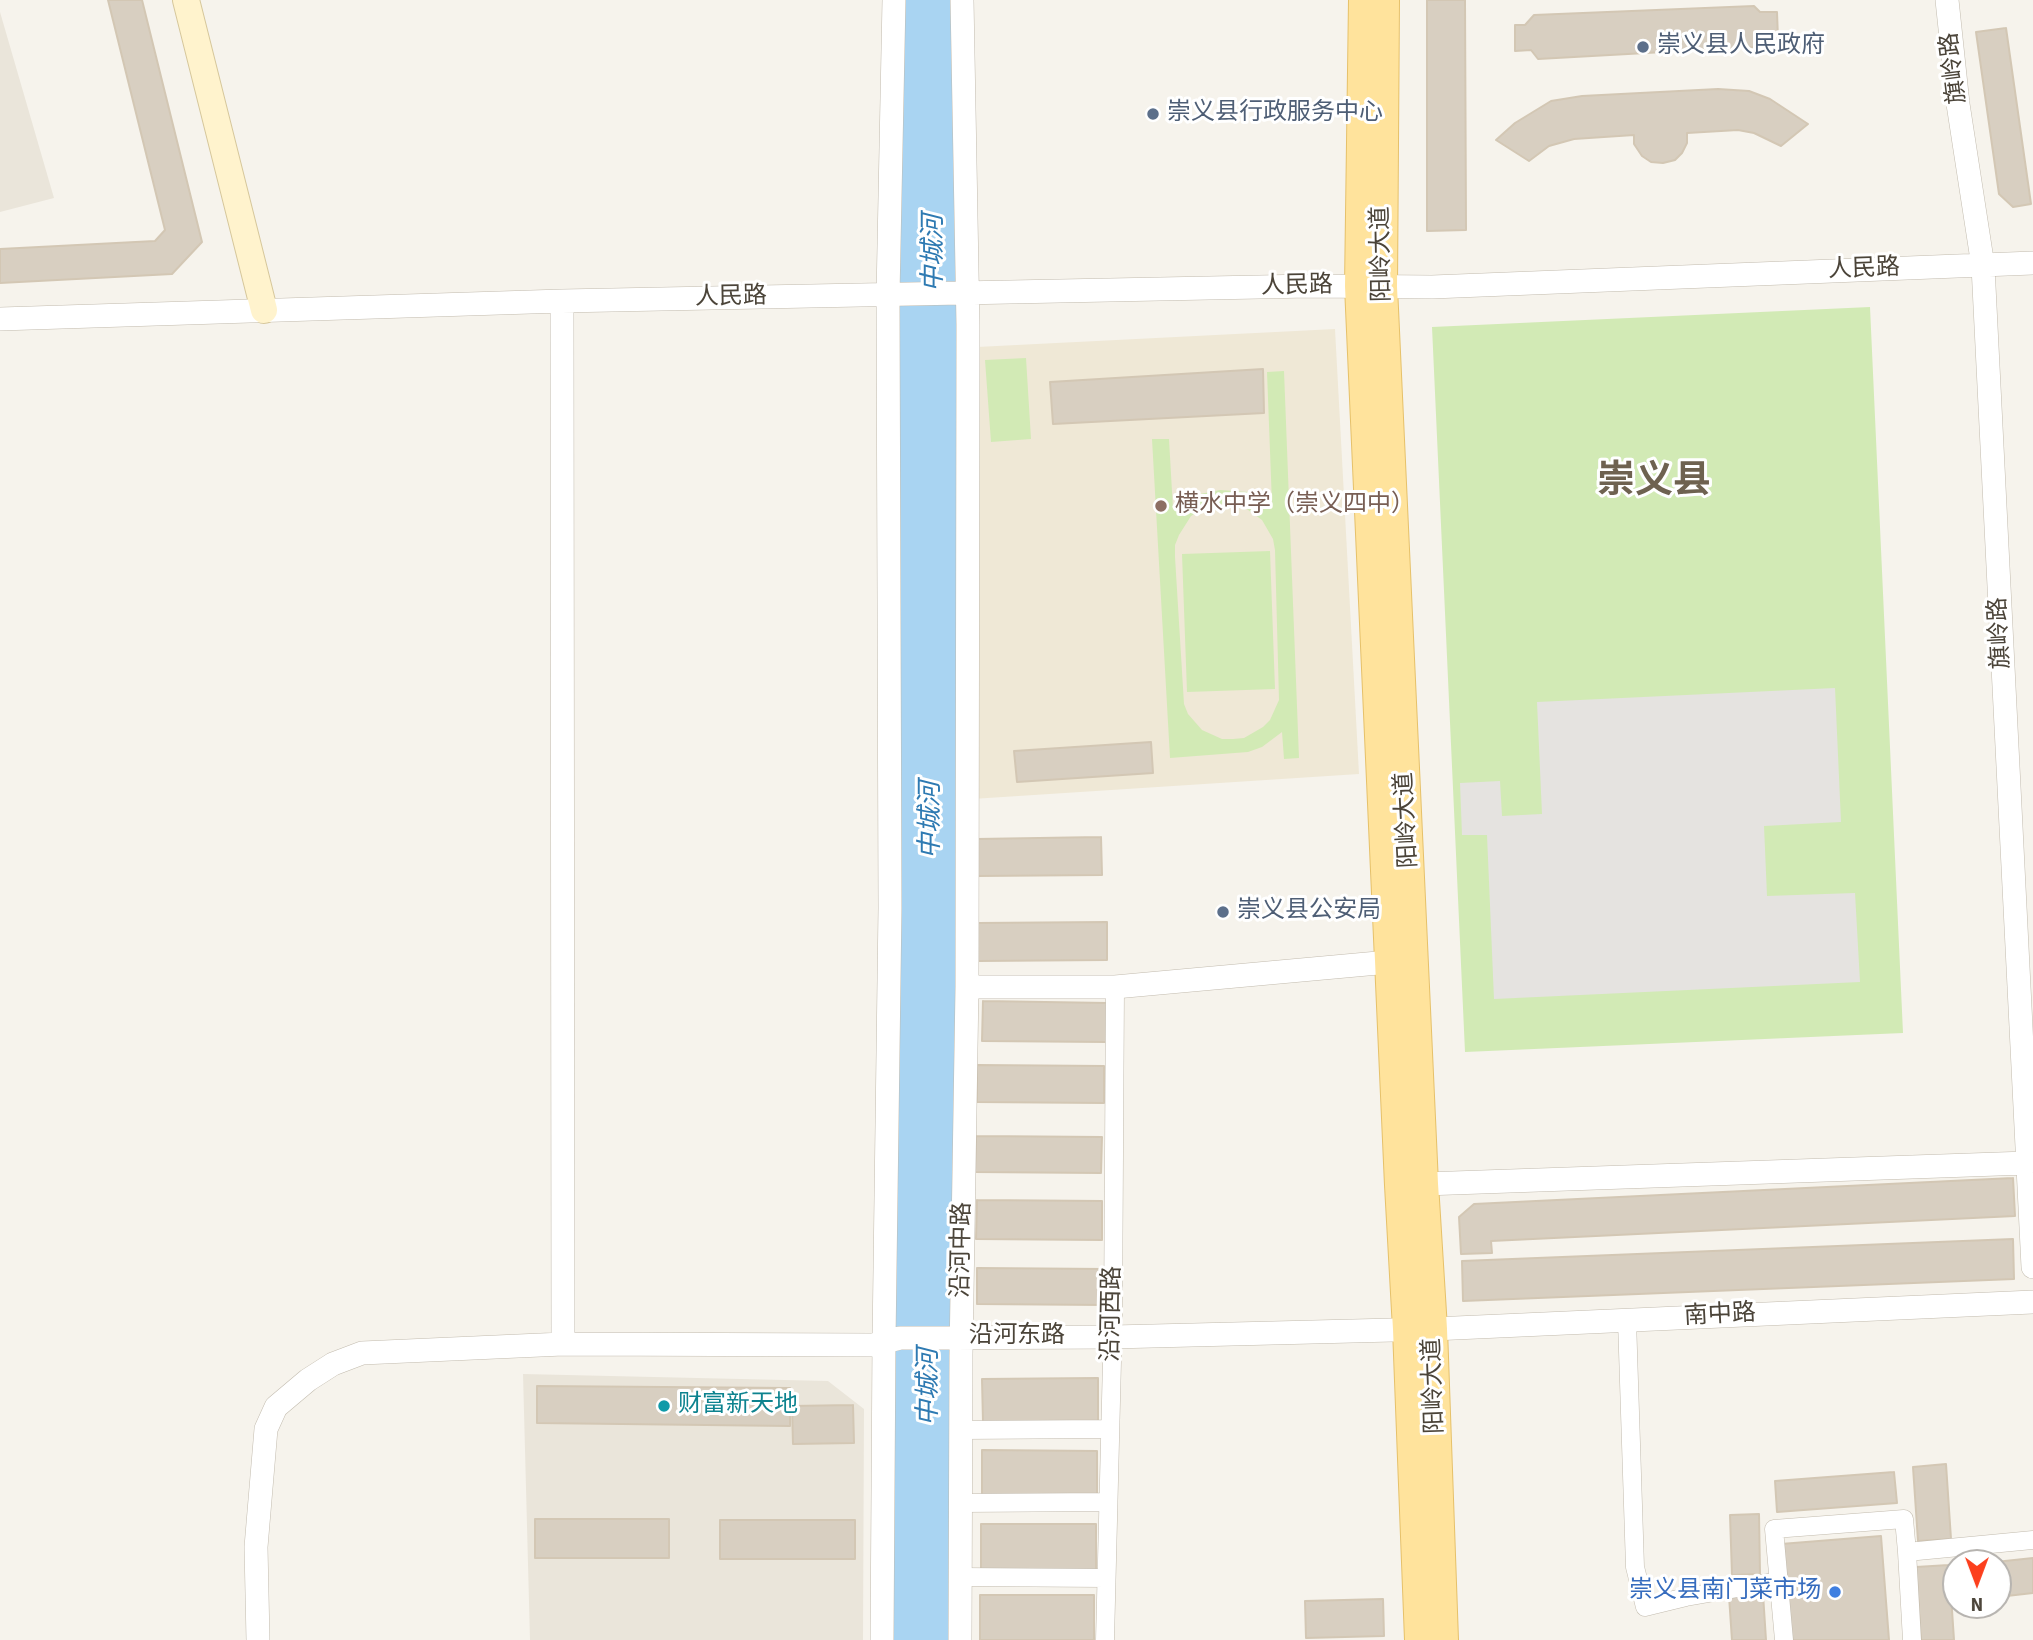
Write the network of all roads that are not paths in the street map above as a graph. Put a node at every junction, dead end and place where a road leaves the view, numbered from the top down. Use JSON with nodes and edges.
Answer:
{"nodes":[{"id":1,"x":186,"y":0,"type":"edge"},
{"id":2,"x":894,"y":0,"type":"edge"},
{"id":3,"x":962,"y":0,"type":"edge"},
{"id":4,"x":1363,"y":0,"type":"edge"},
{"id":5,"x":1385,"y":0,"type":"edge"},
{"id":6,"x":1947,"y":0,"type":"edge"},
{"id":7,"x":2033,"y":263,"type":"edge"},
{"id":8,"x":1983,"y":266,"type":"junction"},
{"id":9,"x":1371,"y":286,"type":"junction"},
{"id":10,"x":961,"y":293,"type":"junction"},
{"id":11,"x":898,"y":294,"type":"junction"},
{"id":12,"x":562,"y":301,"type":"junction"},
{"id":13,"x":264,"y":310,"type":"junction"},
{"id":14,"x":0,"y":319,"type":"edge"},
{"id":15,"x":1389,"y":962,"type":"junction"},
{"id":16,"x":967,"y":987,"type":"junction"},
{"id":17,"x":1115,"y":987,"type":"junction"},
{"id":18,"x":2026,"y":1163,"type":"junction"},
{"id":19,"x":1424,"y":1184,"type":"junction"},
{"id":20,"x":2033,"y":1267,"type":"edge"},
{"id":21,"x":2033,"y":1301,"type":"edge"},
{"id":22,"x":1627,"y":1320,"type":"junction"},
{"id":23,"x":1420,"y":1329,"type":"junction"},
{"id":24,"x":1113,"y":1337,"type":"junction"},
{"id":25,"x":955,"y":1338,"type":"junction"},
{"id":26,"x":892,"y":1340,"type":"junction"},
{"id":27,"x":563,"y":1344,"type":"junction"},
{"id":28,"x":1110,"y":1429,"type":"junction"},
{"id":29,"x":961,"y":1430,"type":"junction"},
{"id":30,"x":1108,"y":1502,"type":"junction"},
{"id":31,"x":961,"y":1503,"type":"junction"},
{"id":32,"x":2033,"y":1540,"type":"edge"},
{"id":33,"x":1907,"y":1552,"type":"junction"},
{"id":34,"x":960,"y":1577,"type":"junction"},
{"id":35,"x":1106,"y":1578,"type":"junction"},
{"id":36,"x":1778,"y":1581,"type":"junction"},
{"id":37,"x":258,"y":1640,"type":"edge"},
{"id":38,"x":882,"y":1640,"type":"edge"},
{"id":39,"x":960,"y":1640,"type":"edge"},
{"id":40,"x":1105,"y":1640,"type":"edge"},
{"id":41,"x":1419,"y":1640,"type":"edge"},
{"id":42,"x":1444,"y":1640,"type":"edge"},
{"id":43,"x":1784,"y":1640,"type":"edge"},
{"id":44,"x":1912,"y":1640,"type":"edge"}],
"edges":[{"from":1,"to":13,"type":"main road"},
{"from":2,"to":11,"type":"street"},
{"from":3,"to":10,"type":"street","name":"沿河中路"},
{"from":4,"to":9,"type":"main road","name":"阳岭大道"},
{"from":5,"to":9,"type":"main road","name":"阳岭大道"},
{"from":6,"to":8,"type":"street","name":"旗岭路"},
{"from":7,"to":8,"type":"street","name":"人民路"},
{"from":8,"to":9,"type":"street","name":"人民路"},
{"from":8,"to":18,"type":"street","name":"旗岭路"},
{"from":9,"to":10,"type":"street","name":"人民路"},
{"from":9,"to":15,"type":"main road","name":"阳岭大道"},
{"from":9,"to":19,"type":"main road","name":"阳岭大道"},
{"from":10,"to":11,"type":"street","name":"人民路"},
{"from":10,"to":16,"type":"street","name":"沿河中路"},
{"from":11,"to":12,"type":"street","name":"人民路"},
{"from":11,"to":26,"type":"street"},
{"from":12,"to":13,"type":"street","name":"人民路"},
{"from":12,"to":27,"type":"street"},
{"from":13,"to":14,"type":"street","name":"人民路"},
{"from":15,"to":17,"type":"street"},
{"from":15,"to":23,"type":"main road","name":"阳岭大道"},
{"from":16,"to":17,"type":"street"},
{"from":16,"to":25,"type":"street","name":"沿河中路"},
{"from":17,"to":24,"type":"street","name":"沿河西路"},
{"from":18,"to":19,"type":"street"},
{"from":18,"to":20,"type":"street","name":"旗岭路"},
{"from":19,"to":23,"type":"main road","name":"阳岭大道"},
{"from":21,"to":22,"type":"street","name":"南中路"},
{"from":22,"to":23,"type":"street","name":"南中路"},
{"from":22,"to":36,"type":"street"},
{"from":23,"to":24,"type":"street","name":"沿河东路"},
{"from":23,"to":41,"type":"main road","name":"阳岭大道"},
{"from":23,"to":42,"type":"main road","name":"阳岭大道"},
{"from":24,"to":25,"type":"street","name":"沿河东路"},
{"from":24,"to":28,"type":"street","name":"沿河西路"},
{"from":25,"to":26,"type":"street","name":"沿河东路"},
{"from":25,"to":29,"type":"street","name":"沿河中路"},
{"from":26,"to":27,"type":"street","name":"沿河东路"},
{"from":26,"to":38,"type":"street"},
{"from":27,"to":37,"type":"street","name":"沿河东路"},
{"from":28,"to":29,"type":"street"},
{"from":28,"to":30,"type":"street","name":"沿河西路"},
{"from":29,"to":31,"type":"street","name":"沿河中路"},
{"from":30,"to":31,"type":"street"},
{"from":30,"to":35,"type":"street","name":"沿河西路"},
{"from":31,"to":34,"type":"street","name":"沿河中路"},
{"from":32,"to":33,"type":"street"},
{"from":33,"to":36,"type":"street"},
{"from":33,"to":44,"type":"street"},
{"from":34,"to":35,"type":"street"},
{"from":34,"to":39,"type":"street","name":"沿河中路"},
{"from":35,"to":40,"type":"street","name":"沿河西路"},
{"from":36,"to":43,"type":"street"}]}
